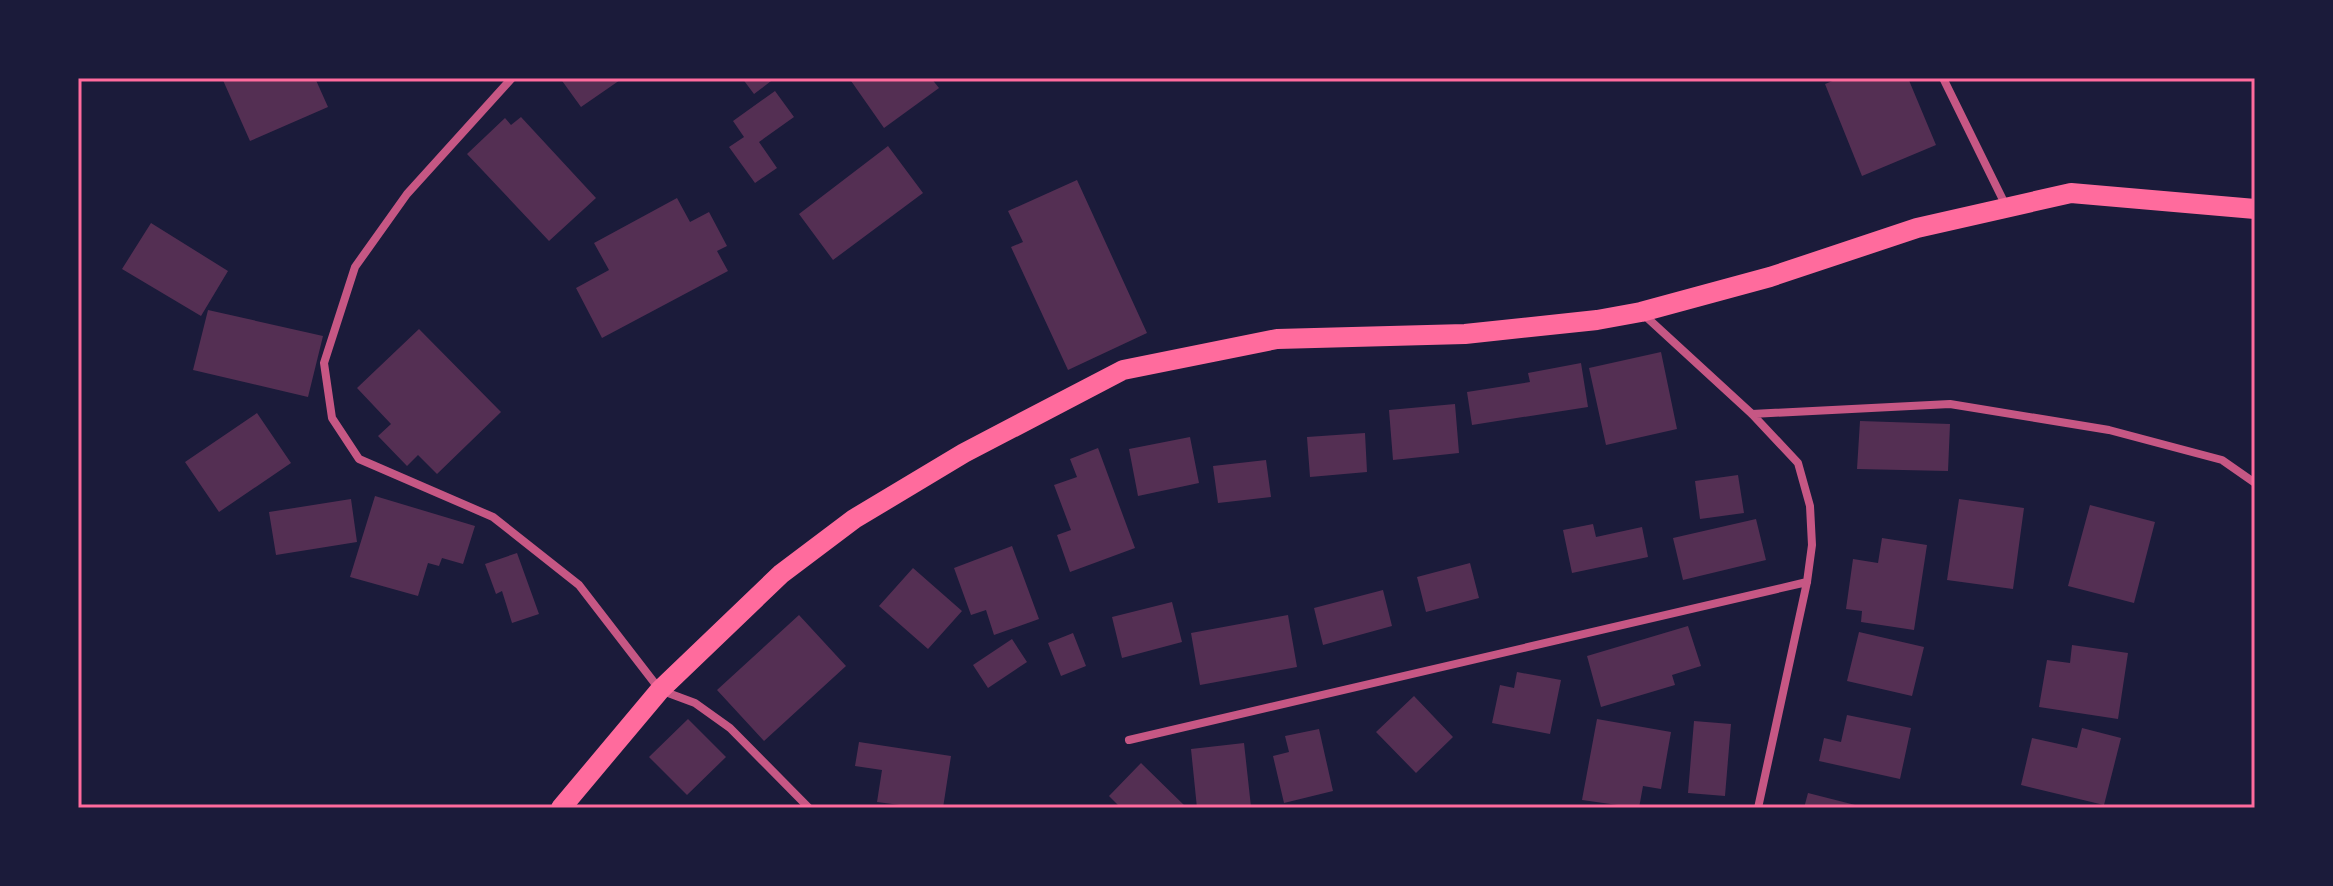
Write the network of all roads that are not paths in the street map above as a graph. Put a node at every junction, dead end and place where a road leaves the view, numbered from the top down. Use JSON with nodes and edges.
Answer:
{"nodes":[{"id":1,"x":512,"y":78,"type":"edge"},
{"id":2,"x":1943,"y":78,"type":"edge"},
{"id":3,"x":2007,"y":206,"type":"junction"},
{"id":4,"x":2255,"y":209,"type":"edge"},
{"id":5,"x":1641,"y":312,"type":"junction"},
{"id":6,"x":1752,"y":414,"type":"junction"},
{"id":7,"x":2255,"y":483,"type":"edge"},
{"id":8,"x":1807,"y":582,"type":"junction"},
{"id":9,"x":660,"y":690,"type":"junction"},
{"id":10,"x":1129,"y":740,"type":"dead end"},
{"id":11,"x":561,"y":808,"type":"edge"},
{"id":12,"x":809,"y":808,"type":"edge"},
{"id":13,"x":1758,"y":808,"type":"edge"}],
"edges":[{"from":1,"to":9,"type":"street"},
{"from":2,"to":3,"type":"street"},
{"from":3,"to":4,"type":"main road"},
{"from":3,"to":5,"type":"main road"},
{"from":5,"to":6,"type":"street"},
{"from":5,"to":9,"type":"main road"},
{"from":6,"to":7,"type":"street"},
{"from":6,"to":8,"type":"street"},
{"from":8,"to":10,"type":"street"},
{"from":8,"to":13,"type":"street"},
{"from":9,"to":11,"type":"main road"},
{"from":9,"to":12,"type":"street"}]}
